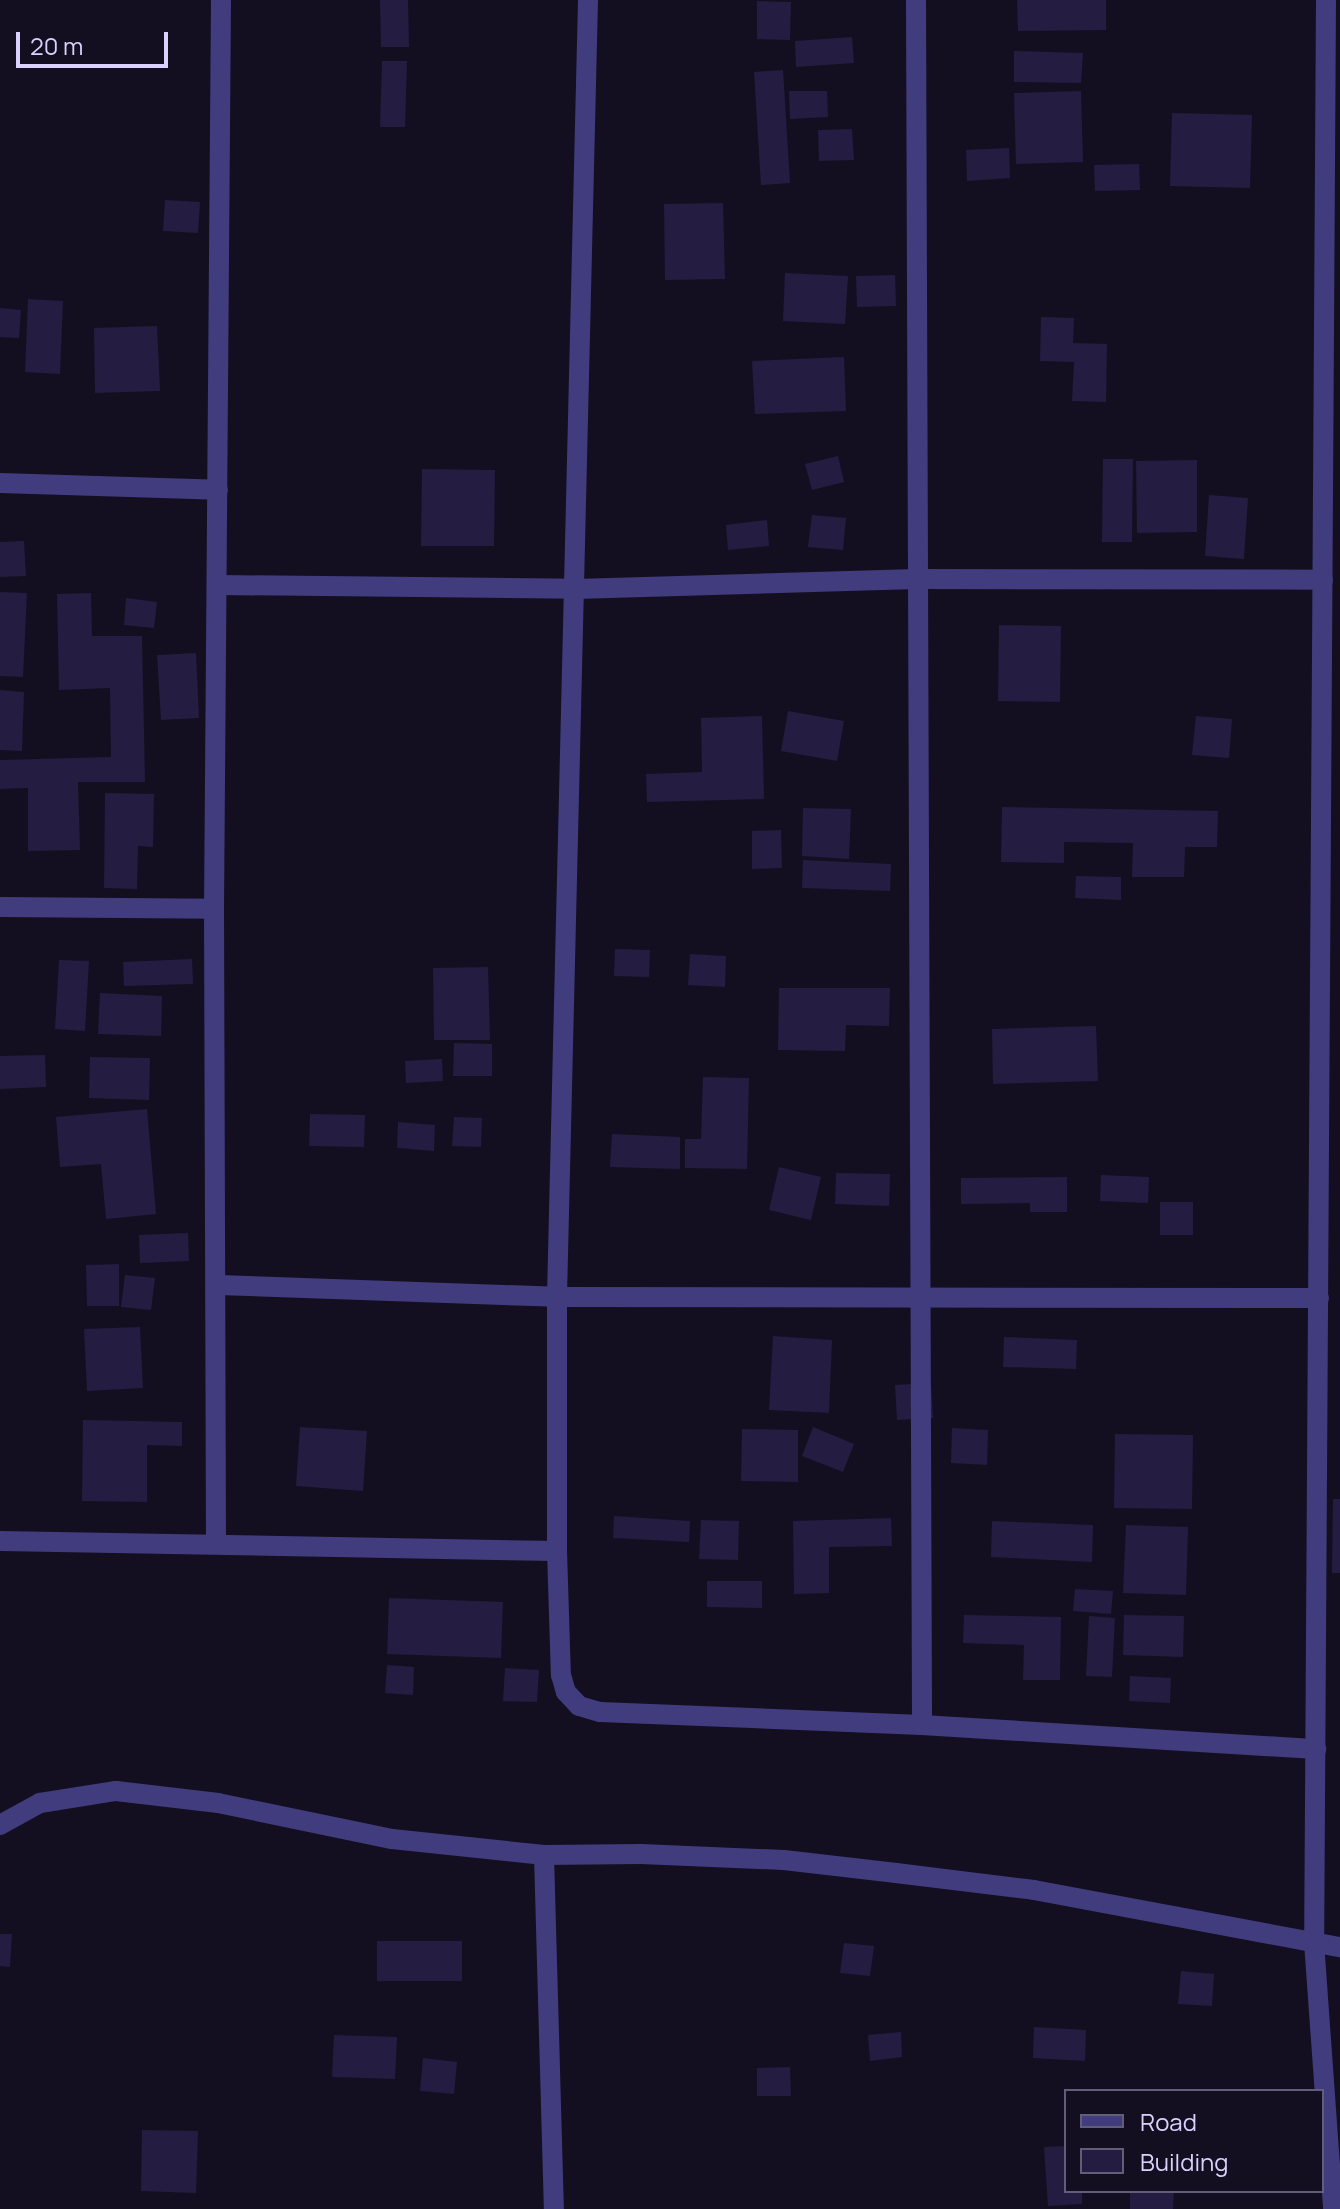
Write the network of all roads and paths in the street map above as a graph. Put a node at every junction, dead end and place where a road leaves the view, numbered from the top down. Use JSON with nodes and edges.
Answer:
{"nodes":[{"id":1,"x":221,"y":0,"type":"edge"},
{"id":2,"x":588,"y":0,"type":"edge"},
{"id":3,"x":916,"y":0,"type":"edge"},
{"id":4,"x":1326,"y":0,"type":"edge"},
{"id":5,"x":1332,"y":191,"type":"edge"},
{"id":6,"x":0,"y":483,"type":"edge"},
{"id":7,"x":218,"y":490,"type":"junction"},
{"id":8,"x":917,"y":579,"type":"junction"},
{"id":9,"x":1323,"y":580,"type":"junction"},
{"id":10,"x":219,"y":585,"type":"junction"},
{"id":11,"x":576,"y":589,"type":"junction"},
{"id":12,"x":0,"y":907,"type":"edge"},
{"id":13,"x":214,"y":909,"type":"junction"},
{"id":14,"x":1330,"y":1202,"type":"edge"},
{"id":15,"x":218,"y":1285,"type":"junction"},
{"id":16,"x":919,"y":1296,"type":"junction"},
{"id":17,"x":557,"y":1297,"type":"junction"},
{"id":18,"x":1319,"y":1298,"type":"junction"},
{"id":19,"x":0,"y":1541,"type":"edge"},
{"id":20,"x":216,"y":1544,"type":"junction"},
{"id":21,"x":557,"y":1551,"type":"junction"},
{"id":22,"x":922,"y":1725,"type":"junction"},
{"id":23,"x":1316,"y":1749,"type":"junction"},
{"id":24,"x":0,"y":1825,"type":"edge"},
{"id":25,"x":544,"y":1855,"type":"junction"},
{"id":26,"x":1314,"y":1942,"type":"junction"},
{"id":27,"x":1340,"y":1947,"type":"edge"},
{"id":28,"x":554,"y":2209,"type":"edge"},
{"id":29,"x":1333,"y":2209,"type":"edge"}],
"edges":[{"from":1,"to":7,"type":"street"},
{"from":2,"to":11,"type":"street"},
{"from":3,"to":8,"type":"street"},
{"from":4,"to":5,"type":"street"},
{"from":5,"to":9,"type":"street"},
{"from":6,"to":7,"type":"street"},
{"from":7,"to":10,"type":"street"},
{"from":8,"to":9,"type":"street"},
{"from":8,"to":11,"type":"street"},
{"from":8,"to":16,"type":"street"},
{"from":9,"to":14,"type":"street"},
{"from":10,"to":11,"type":"street"},
{"from":10,"to":13,"type":"street"},
{"from":11,"to":17,"type":"street"},
{"from":12,"to":13,"type":"street"},
{"from":13,"to":15,"type":"street"},
{"from":14,"to":18,"type":"street"},
{"from":15,"to":17,"type":"street"},
{"from":15,"to":20,"type":"street"},
{"from":16,"to":17,"type":"street"},
{"from":16,"to":18,"type":"street"},
{"from":16,"to":22,"type":"street"},
{"from":17,"to":21,"type":"street"},
{"from":18,"to":23,"type":"street"},
{"from":19,"to":20,"type":"street"},
{"from":20,"to":21,"type":"street"},
{"from":21,"to":22,"type":"street"},
{"from":22,"to":23,"type":"street"},
{"from":23,"to":26,"type":"street"},
{"from":24,"to":25,"type":"street"},
{"from":25,"to":26,"type":"street"},
{"from":25,"to":28,"type":"street"},
{"from":26,"to":27,"type":"street"},
{"from":26,"to":29,"type":"street"}]}
